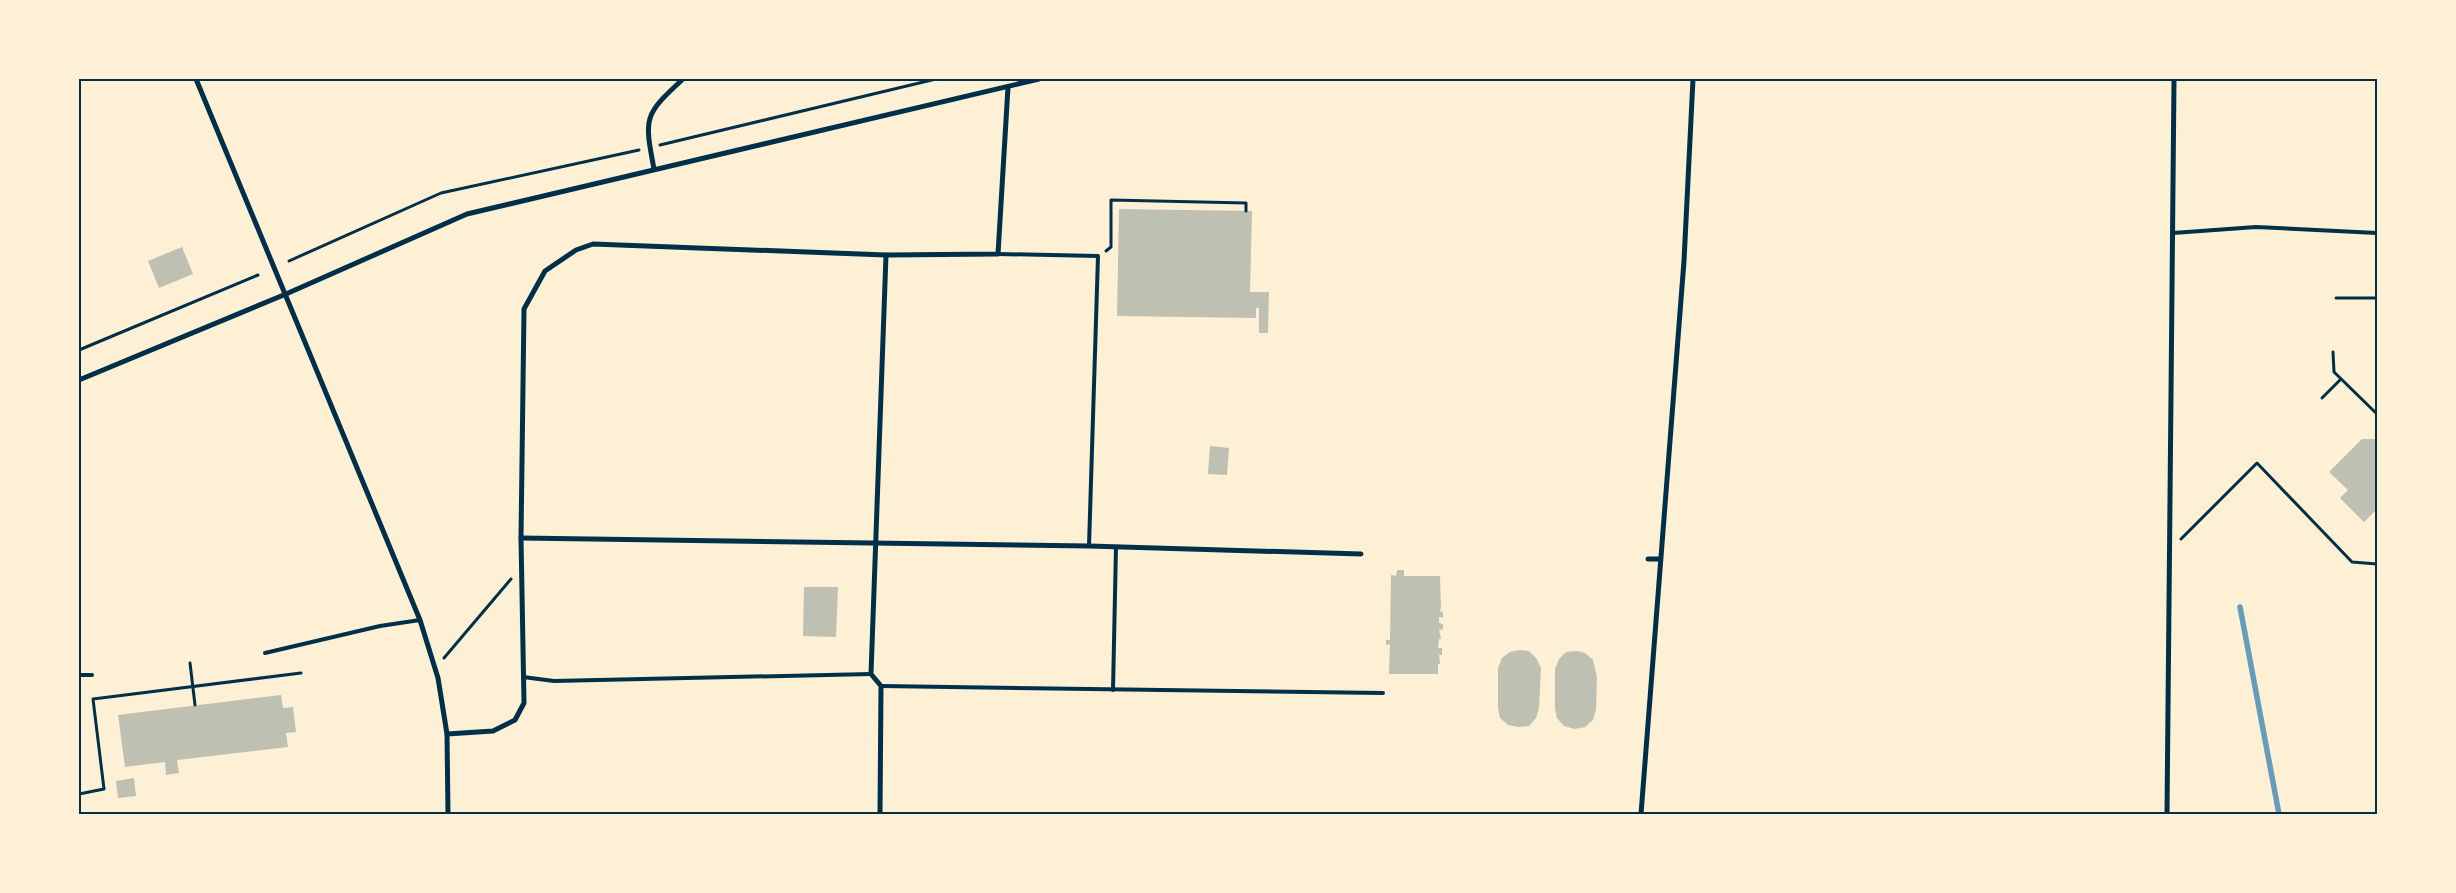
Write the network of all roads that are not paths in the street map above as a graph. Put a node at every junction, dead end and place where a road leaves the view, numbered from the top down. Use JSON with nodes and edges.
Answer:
{"nodes":[{"id":1,"x":196,"y":79,"type":"edge"},
{"id":2,"x":683,"y":79,"type":"edge"},
{"id":3,"x":1039,"y":79,"type":"edge"},
{"id":4,"x":1694,"y":79,"type":"edge"},
{"id":5,"x":2174,"y":79,"type":"edge"},
{"id":6,"x":1008,"y":87,"type":"junction"},
{"id":7,"x":654,"y":170,"type":"junction"},
{"id":8,"x":2173,"y":233,"type":"junction"},
{"id":9,"x":2377,"y":233,"type":"edge"},
{"id":10,"x":998,"y":254,"type":"junction"},
{"id":11,"x":886,"y":255,"type":"junction"},
{"id":12,"x":286,"y":294,"type":"junction"},
{"id":13,"x":79,"y":380,"type":"edge"},
{"id":14,"x":521,"y":538,"type":"junction"},
{"id":15,"x":875,"y":543,"type":"junction"},
{"id":16,"x":1089,"y":546,"type":"junction"},
{"id":17,"x":1116,"y":548,"type":"junction"},
{"id":18,"x":1361,"y":554,"type":"dead end"},
{"id":19,"x":1648,"y":559,"type":"dead end"},
{"id":20,"x":1660,"y":560,"type":"junction"},
{"id":21,"x":420,"y":620,"type":"junction"},
{"id":22,"x":265,"y":653,"type":"dead end"},
{"id":23,"x":871,"y":674,"type":"junction"},
{"id":24,"x":79,"y":675,"type":"edge"},
{"id":25,"x":92,"y":675,"type":"dead end"},
{"id":26,"x":523,"y":677,"type":"junction"},
{"id":27,"x":882,"y":686,"type":"junction"},
{"id":28,"x":1113,"y":690,"type":"junction"},
{"id":29,"x":1383,"y":693,"type":"dead end"},
{"id":30,"x":448,"y":734,"type":"junction"},
{"id":31,"x":448,"y":814,"type":"edge"},
{"id":32,"x":880,"y":814,"type":"edge"},
{"id":33,"x":1641,"y":814,"type":"edge"},
{"id":34,"x":2167,"y":814,"type":"edge"}],
"edges":[{"from":1,"to":12,"type":"street"},
{"from":2,"to":7,"type":"street"},
{"from":3,"to":6,"type":"street"},
{"from":4,"to":20,"type":"street"},
{"from":5,"to":8,"type":"street"},
{"from":6,"to":7,"type":"street"},
{"from":6,"to":10,"type":"street"},
{"from":7,"to":12,"type":"street"},
{"from":8,"to":9,"type":"lane"},
{"from":8,"to":34,"type":"street"},
{"from":10,"to":11,"type":"street"},
{"from":10,"to":16,"type":"lane"},
{"from":11,"to":14,"type":"street"},
{"from":11,"to":15,"type":"street"},
{"from":12,"to":13,"type":"street"},
{"from":12,"to":21,"type":"street"},
{"from":14,"to":15,"type":"street"},
{"from":14,"to":26,"type":"street"},
{"from":15,"to":16,"type":"street"},
{"from":15,"to":23,"type":"street"},
{"from":16,"to":17,"type":"street"},
{"from":17,"to":18,"type":"street"},
{"from":17,"to":28,"type":"lane"},
{"from":19,"to":20,"type":"street"},
{"from":20,"to":33,"type":"street"},
{"from":21,"to":22,"type":"lane"},
{"from":21,"to":30,"type":"street"},
{"from":23,"to":26,"type":"lane"},
{"from":23,"to":27,"type":"street"},
{"from":24,"to":25,"type":"lane"},
{"from":26,"to":30,"type":"street"},
{"from":27,"to":28,"type":"lane"},
{"from":27,"to":32,"type":"street"},
{"from":28,"to":29,"type":"lane"},
{"from":30,"to":31,"type":"street"}]}
